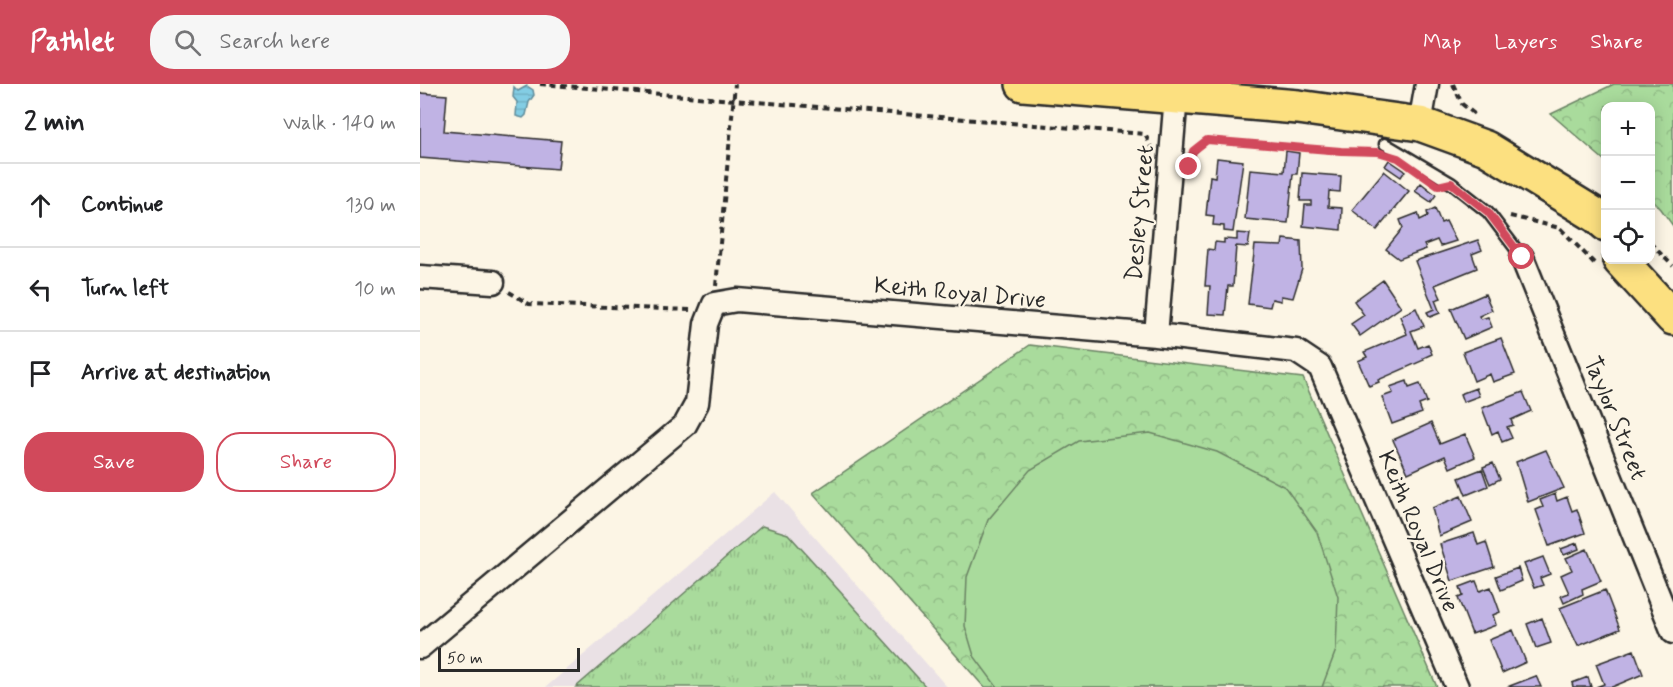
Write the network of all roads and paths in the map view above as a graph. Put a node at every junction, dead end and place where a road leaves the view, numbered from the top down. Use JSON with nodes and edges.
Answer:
{"nodes":[{"id":1,"x":540,"y":84,"type":"edge"},
{"id":2,"x":735,"y":84,"type":"edge"},
{"id":3,"x":1023,"y":84,"type":"edge"},
{"id":4,"x":1427,"y":84,"type":"edge"},
{"id":5,"x":1176,"y":96,"type":"junction"},
{"id":6,"x":734,"y":100,"type":"junction"},
{"id":7,"x":1420,"y":124,"type":"junction"},
{"id":8,"x":1382,"y":148,"type":"joint"},
{"id":9,"x":1180,"y":163,"type":"junction"},
{"id":10,"x":1543,"y":180,"type":"junction"},
{"id":11,"x":1488,"y":212,"type":"junction"},
{"id":12,"x":1601,"y":221,"type":"edge"},
{"id":13,"x":1655,"y":248,"type":"edge"},
{"id":14,"x":1601,"y":249,"type":"edge"},
{"id":15,"x":1601,"y":253,"type":"edge"},
{"id":16,"x":1522,"y":257,"type":"joint"},
{"id":17,"x":1615,"y":264,"type":"edge"},
{"id":18,"x":1645,"y":264,"type":"edge"},
{"id":19,"x":1673,"y":266,"type":"edge"},
{"id":20,"x":420,"y":277,"type":"edge"},
{"id":21,"x":493,"y":282,"type":"joint"},
{"id":22,"x":1673,"y":291,"type":"edge"},
{"id":23,"x":714,"y":304,"type":"junction"},
{"id":24,"x":1673,"y":318,"type":"edge"},
{"id":25,"x":1156,"y":335,"type":"junction"},
{"id":26,"x":1673,"y":632,"type":"edge"},
{"id":27,"x":420,"y":647,"type":"edge"},
{"id":28,"x":1456,"y":687,"type":"edge"}],
"edges":[{"from":1,"to":6,"type":"path"},
{"from":2,"to":6,"type":"path"},
{"from":3,"to":5,"type":"main road"},
{"from":4,"to":7,"type":"street"},
{"from":5,"to":7,"type":"main road"},
{"from":5,"to":9,"type":"street","name":"Desley Street"},
{"from":6,"to":9,"type":"path"},
{"from":6,"to":23,"type":"path"},
{"from":7,"to":10,"type":"main road"},
{"from":8,"to":9,"type":"path"},
{"from":8,"to":11,"type":"lane"},
{"from":9,"to":25,"type":"street","name":"Desley Street"},
{"from":10,"to":12,"type":"main road"},
{"from":10,"to":14,"type":"main road"},
{"from":11,"to":15,"type":"path"},
{"from":11,"to":16,"type":"lane"},
{"from":13,"to":19,"type":"path"},
{"from":16,"to":26,"type":"street","name":"Taylor Street"},
{"from":17,"to":24,"type":"main road"},
{"from":18,"to":22,"type":"main road"},
{"from":20,"to":21,"type":"street"},
{"from":21,"to":23,"type":"path"},
{"from":23,"to":25,"type":"street","name":"Keith Royal Drive"},
{"from":23,"to":27,"type":"street"},
{"from":25,"to":28,"type":"street","name":"Keith Royal Drive"}]}
